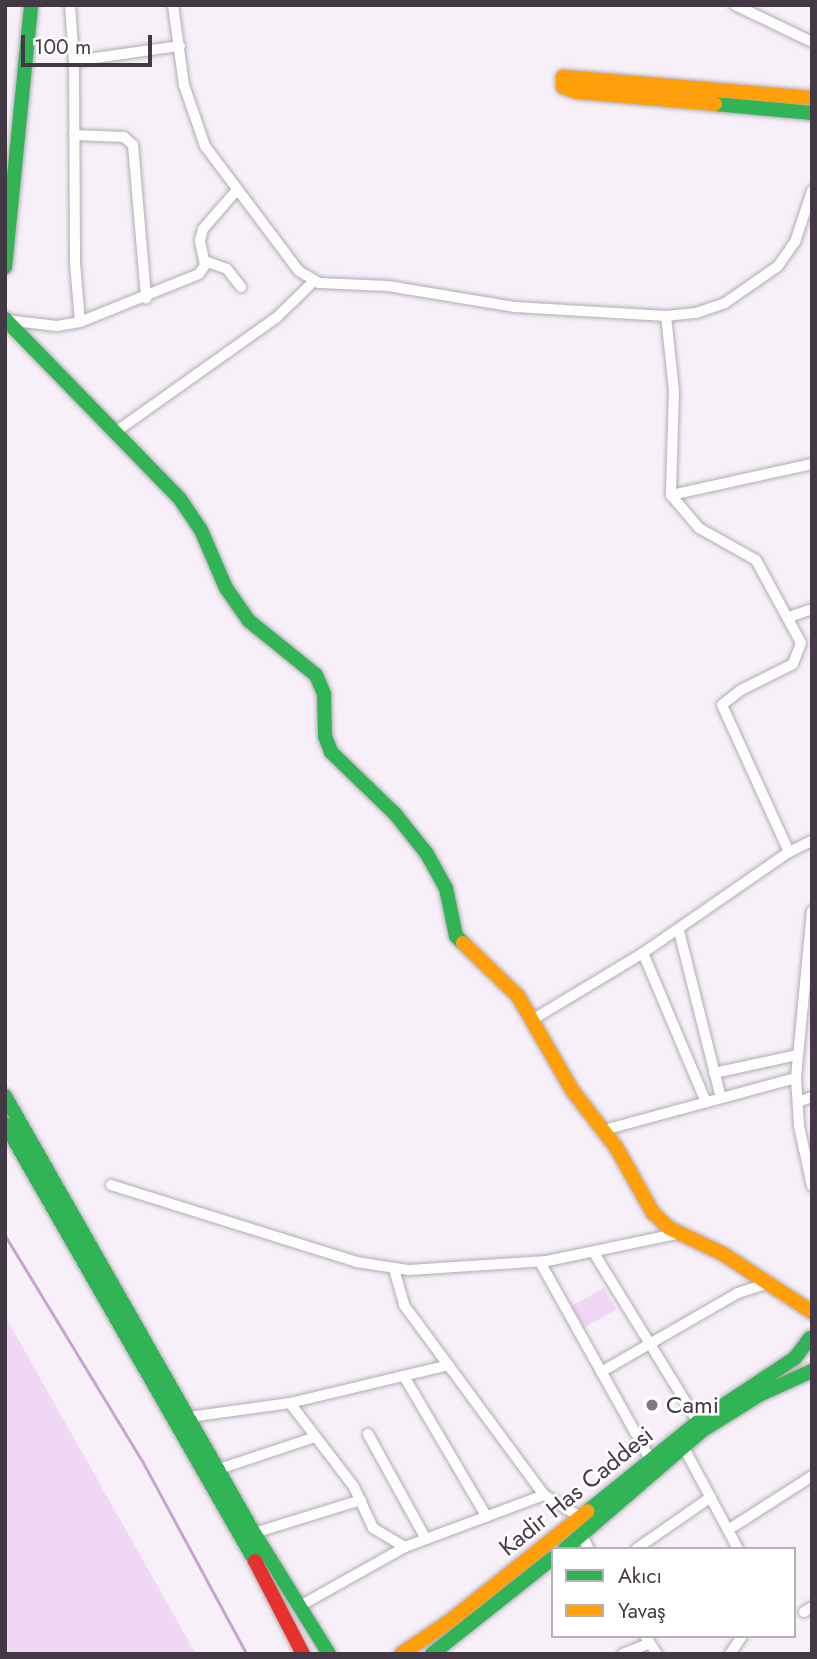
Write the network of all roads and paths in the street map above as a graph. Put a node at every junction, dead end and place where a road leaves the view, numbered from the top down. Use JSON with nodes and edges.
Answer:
{"nodes":[{"id":1,"x":31,"y":5,"type":"edge"},
{"id":2,"x":70,"y":5,"type":"edge"},
{"id":3,"x":173,"y":5,"type":"edge"},
{"id":4,"x":735,"y":5,"type":"edge"},
{"id":5,"x":812,"y":42,"type":"edge"},
{"id":6,"x":180,"y":46,"type":"junction"},
{"id":7,"x":74,"y":61,"type":"junction"},
{"id":8,"x":812,"y":98,"type":"edge"},
{"id":9,"x":812,"y":113,"type":"edge"},
{"id":10,"x":74,"y":135,"type":"junction"},
{"id":11,"x":236,"y":191,"type":"junction"},
{"id":12,"x":812,"y":191,"type":"edge"},
{"id":13,"x":205,"y":261,"type":"junction"},
{"id":14,"x":5,"y":267,"type":"edge"},
{"id":15,"x":314,"y":281,"type":"junction"},
{"id":16,"x":241,"y":286,"type":"dead end"},
{"id":17,"x":146,"y":298,"type":"junction"},
{"id":18,"x":666,"y":316,"type":"junction"},
{"id":19,"x":5,"y":320,"type":"edge"},
{"id":20,"x":80,"y":322,"type":"junction"},
{"id":21,"x":114,"y":433,"type":"junction"},
{"id":22,"x":812,"y":464,"type":"edge"},
{"id":23,"x":671,"y":495,"type":"junction"},
{"id":24,"x":812,"y":609,"type":"edge"},
{"id":25,"x":789,"y":617,"type":"junction"},
{"id":26,"x":812,"y":841,"type":"edge"},
{"id":27,"x":789,"y":852,"type":"junction"},
{"id":28,"x":812,"y":911,"type":"edge"},
{"id":29,"x":679,"y":930,"type":"junction"},
{"id":30,"x":643,"y":953,"type":"junction"},
{"id":31,"x":810,"y":953,"type":"edge"},
{"id":32,"x":532,"y":1020,"type":"junction"},
{"id":33,"x":798,"y":1055,"type":"junction"},
{"id":34,"x":715,"y":1073,"type":"junction"},
{"id":35,"x":796,"y":1078,"type":"junction"},
{"id":36,"x":5,"y":1096,"type":"edge"},
{"id":37,"x":812,"y":1097,"type":"edge"},
{"id":38,"x":721,"y":1098,"type":"junction"},
{"id":39,"x":706,"y":1102,"type":"junction"},
{"id":40,"x":798,"y":1102,"type":"junction"},
{"id":41,"x":5,"y":1124,"type":"edge"},
{"id":42,"x":604,"y":1130,"type":"junction"},
{"id":43,"x":111,"y":1185,"type":"dead end"},
{"id":44,"x":812,"y":1186,"type":"edge"},
{"id":45,"x":682,"y":1233,"type":"junction"},
{"id":46,"x":594,"y":1253,"type":"junction"},
{"id":47,"x":540,"y":1262,"type":"junction"},
{"id":48,"x":394,"y":1269,"type":"junction"},
{"id":49,"x":765,"y":1284,"type":"junction"},
{"id":50,"x":812,"y":1312,"type":"edge"},
{"id":51,"x":811,"y":1340,"type":"edge"},
{"id":52,"x":649,"y":1345,"type":"junction"},
{"id":53,"x":449,"y":1365,"type":"junction"},
{"id":54,"x":601,"y":1371,"type":"junction"},
{"id":55,"x":810,"y":1374,"type":"edge"},
{"id":56,"x":405,"y":1378,"type":"junction"},
{"id":57,"x":290,"y":1403,"type":"junction"},
{"id":58,"x":189,"y":1418,"type":"junction"},
{"id":59,"x":698,"y":1422,"type":"junction"},
{"id":60,"x":368,"y":1434,"type":"dead end"},
{"id":61,"x":315,"y":1437,"type":"junction"},
{"id":62,"x":683,"y":1446,"type":"junction"},
{"id":63,"x":651,"y":1461,"type":"junction"},
{"id":64,"x":219,"y":1469,"type":"junction"},
{"id":65,"x":812,"y":1476,"type":"edge"},
{"id":66,"x":544,"y":1495,"type":"junction"},
{"id":67,"x":710,"y":1497,"type":"junction"},
{"id":68,"x":361,"y":1500,"type":"junction"},
{"id":69,"x":487,"y":1517,"type":"junction"},
{"id":70,"x":580,"y":1517,"type":"junction"},
{"id":71,"x":728,"y":1530,"type":"junction"},
{"id":72,"x":254,"y":1533,"type":"junction"},
{"id":73,"x":426,"y":1539,"type":"junction"},
{"id":74,"x":585,"y":1542,"type":"edge"},
{"id":75,"x":405,"y":1547,"type":"junction"},
{"id":76,"x":639,"y":1547,"type":"edge"},
{"id":77,"x":737,"y":1547,"type":"edge"},
{"id":78,"x":551,"y":1560,"type":"edge"},
{"id":79,"x":298,"y":1607,"type":"junction"},
{"id":80,"x":741,"y":1638,"type":"edge"},
{"id":81,"x":648,"y":1640,"type":"edge"},
{"id":82,"x":303,"y":1654,"type":"edge"},
{"id":83,"x":329,"y":1654,"type":"edge"},
{"id":84,"x":401,"y":1654,"type":"edge"},
{"id":85,"x":432,"y":1654,"type":"edge"},
{"id":86,"x":623,"y":1654,"type":"edge"},
{"id":87,"x":657,"y":1654,"type":"edge"},
{"id":88,"x":730,"y":1654,"type":"edge"}],
"edges":[{"from":1,"to":14,"type":"street"},
{"from":2,"to":7,"type":"street"},
{"from":3,"to":6,"type":"street"},
{"from":4,"to":5,"type":"street"},
{"from":6,"to":7,"type":"street"},
{"from":6,"to":11,"type":"street"},
{"from":7,"to":10,"type":"street"},
{"from":8,"to":9,"type":"street"},
{"from":10,"to":17,"type":"street"},
{"from":10,"to":20,"type":"street"},
{"from":11,"to":13,"type":"street"},
{"from":11,"to":15,"type":"street"},
{"from":12,"to":18,"type":"street"},
{"from":13,"to":16,"type":"street"},
{"from":13,"to":17,"type":"street"},
{"from":15,"to":18,"type":"street"},
{"from":15,"to":21,"type":"street"},
{"from":17,"to":20,"type":"street"},
{"from":18,"to":23,"type":"street"},
{"from":19,"to":20,"type":"street"},
{"from":19,"to":21,"type":"street"},
{"from":21,"to":32,"type":"street"},
{"from":22,"to":23,"type":"street"},
{"from":23,"to":25,"type":"street"},
{"from":24,"to":25,"type":"street"},
{"from":25,"to":27,"type":"street"},
{"from":26,"to":27,"type":"street"},
{"from":27,"to":29,"type":"street"},
{"from":28,"to":31,"type":"street"},
{"from":29,"to":30,"type":"street"},
{"from":29,"to":34,"type":"street"},
{"from":30,"to":32,"type":"street"},
{"from":30,"to":39,"type":"street"},
{"from":31,"to":33,"type":"street"},
{"from":32,"to":42,"type":"street"},
{"from":33,"to":34,"type":"street"},
{"from":33,"to":35,"type":"street"},
{"from":34,"to":38,"type":"street"},
{"from":35,"to":38,"type":"street"},
{"from":35,"to":40,"type":"street"},
{"from":36,"to":58,"type":"street"},
{"from":37,"to":40,"type":"street"},
{"from":38,"to":39,"type":"street"},
{"from":39,"to":42,"type":"street"},
{"from":40,"to":44,"type":"street"},
{"from":41,"to":82,"type":"street"},
{"from":42,"to":45,"type":"street"},
{"from":43,"to":48,"type":"street"},
{"from":45,"to":46,"type":"street"},
{"from":45,"to":49,"type":"street"},
{"from":46,"to":47,"type":"street"},
{"from":46,"to":52,"type":"street"},
{"from":47,"to":48,"type":"street"},
{"from":47,"to":54,"type":"street"},
{"from":48,"to":53,"type":"street"},
{"from":49,"to":50,"type":"street"},
{"from":49,"to":52,"type":"street"},
{"from":51,"to":59,"type":"street","name":"Kadir Has Caddesi"},
{"from":52,"to":54,"type":"street"},
{"from":52,"to":59,"type":"street"},
{"from":53,"to":56,"type":"street"},
{"from":53,"to":66,"type":"street"},
{"from":54,"to":63,"type":"street"},
{"from":55,"to":62,"type":"street","name":"Kadir Has Caddesi"},
{"from":56,"to":57,"type":"street"},
{"from":56,"to":69,"type":"street"},
{"from":57,"to":58,"type":"street"},
{"from":57,"to":61,"type":"street"},
{"from":58,"to":64,"type":"street"},
{"from":59,"to":63,"type":"street","name":"Kadir Has Caddesi"},
{"from":60,"to":73,"type":"street"},
{"from":61,"to":64,"type":"street"},
{"from":61,"to":68,"type":"street"},
{"from":62,"to":67,"type":"street"},
{"from":62,"to":74,"type":"street","name":"Kadir Has Caddesi"},
{"from":63,"to":70,"type":"street","name":"Kadir Has Caddesi"},
{"from":64,"to":72,"type":"street"},
{"from":65,"to":71,"type":"street"},
{"from":66,"to":69,"type":"street"},
{"from":66,"to":70,"type":"street"},
{"from":67,"to":71,"type":"street"},
{"from":67,"to":76,"type":"street"},
{"from":68,"to":72,"type":"street"},
{"from":68,"to":75,"type":"street"},
{"from":69,"to":73,"type":"street"},
{"from":70,"to":84,"type":"street","name":"Kadir Has Caddesi"},
{"from":71,"to":77,"type":"street"},
{"from":72,"to":79,"type":"street"},
{"from":73,"to":75,"type":"street"},
{"from":75,"to":79,"type":"street"},
{"from":78,"to":85,"type":"street","name":"Kadir Has Caddesi"},
{"from":79,"to":83,"type":"street"},
{"from":80,"to":88,"type":"street"},
{"from":81,"to":86,"type":"street"},
{"from":81,"to":87,"type":"street"}]}
